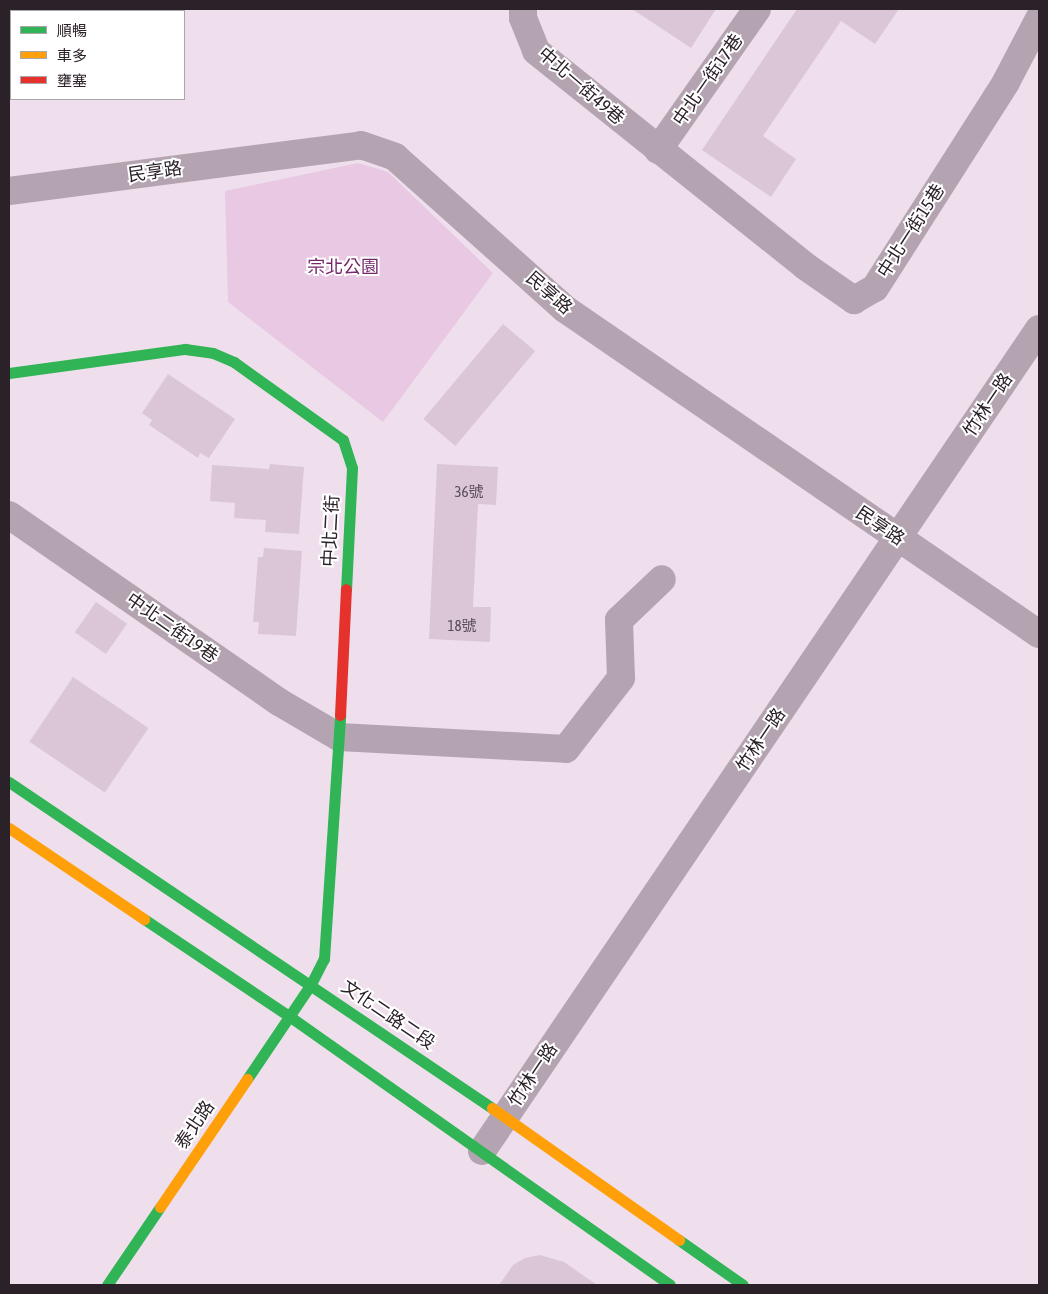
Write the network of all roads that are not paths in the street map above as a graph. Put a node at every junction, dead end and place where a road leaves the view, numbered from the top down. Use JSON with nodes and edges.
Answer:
{"nodes":[{"id":1,"x":524,"y":9,"type":"edge"},
{"id":2,"x":757,"y":9,"type":"edge"},
{"id":3,"x":1039,"y":19,"type":"edge"},
{"id":4,"x":658,"y":150,"type":"junction"},
{"id":5,"x":9,"y":191,"type":"edge"},
{"id":6,"x":1039,"y":329,"type":"edge"},
{"id":7,"x":9,"y":373,"type":"edge"},
{"id":8,"x":9,"y":515,"type":"edge"},
{"id":9,"x":898,"y":538,"type":"junction"},
{"id":10,"x":662,"y":579,"type":"dead end"},
{"id":11,"x":1039,"y":634,"type":"edge"},
{"id":12,"x":339,"y":737,"type":"junction"},
{"id":13,"x":9,"y":782,"type":"edge"},
{"id":14,"x":9,"y":828,"type":"edge"},
{"id":15,"x":311,"y":984,"type":"junction"},
{"id":16,"x":289,"y":1016,"type":"junction"},
{"id":17,"x":505,"y":1116,"type":"junction"},
{"id":18,"x":482,"y":1151,"type":"junction"},
{"id":19,"x":107,"y":1285,"type":"edge"},
{"id":20,"x":670,"y":1285,"type":"edge"},
{"id":21,"x":743,"y":1285,"type":"edge"}],
"edges":[{"from":1,"to":4,"type":"street","name":"中北一街49巷"},
{"from":2,"to":4,"type":"street","name":"中北一街17巷"},
{"from":3,"to":4,"type":"street","name":"中北一街15巷"},
{"from":5,"to":9,"type":"street","name":"民享路"},
{"from":6,"to":9,"type":"street","name":"竹林一路"},
{"from":7,"to":12,"type":"street","name":"中北二街"},
{"from":8,"to":12,"type":"street","name":"中北二街19巷"},
{"from":9,"to":11,"type":"street","name":"民享路"},
{"from":9,"to":17,"type":"street","name":"竹林一路"},
{"from":10,"to":12,"type":"street"},
{"from":12,"to":15,"type":"street","name":"中北二街"},
{"from":13,"to":15,"type":"street","name":"文化二路二段"},
{"from":14,"to":16,"type":"street"},
{"from":15,"to":16,"type":"street","name":"泰北路"},
{"from":15,"to":17,"type":"street","name":"文化二路二段"},
{"from":16,"to":18,"type":"street"},
{"from":16,"to":19,"type":"street","name":"泰北路"},
{"from":17,"to":18,"type":"street","name":"竹林一路"},
{"from":17,"to":21,"type":"street","name":"文化二路二段"},
{"from":18,"to":20,"type":"street"}]}
